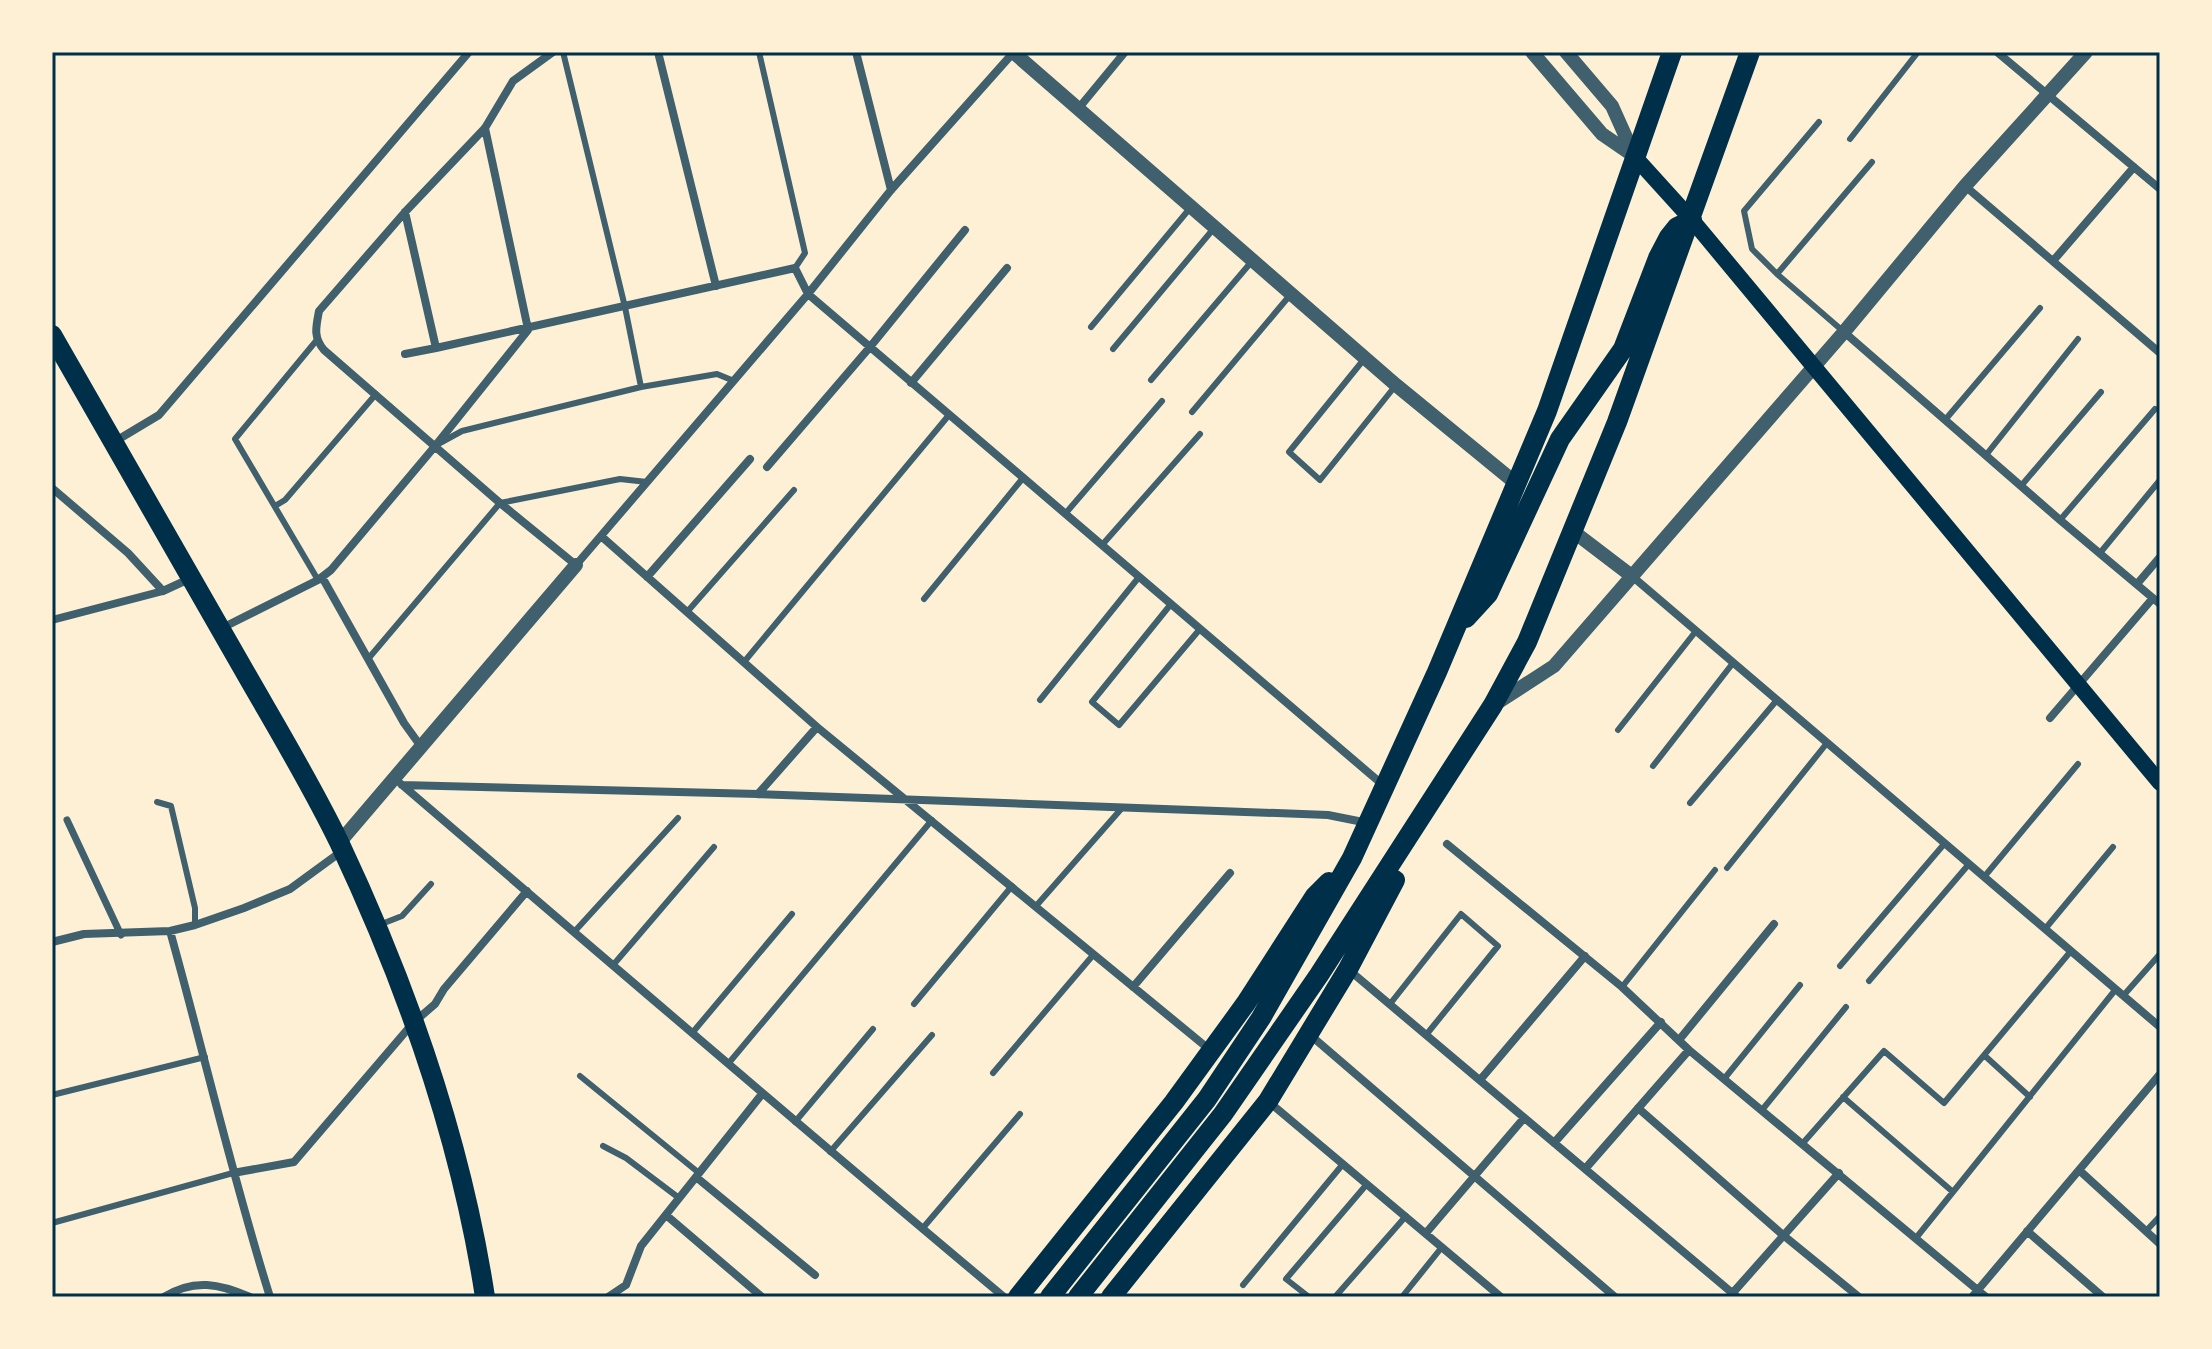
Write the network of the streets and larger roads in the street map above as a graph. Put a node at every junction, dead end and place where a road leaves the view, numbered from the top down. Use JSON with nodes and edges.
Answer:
{"nodes":[{"id":1,"x":469,"y":52,"type":"edge"},
{"id":2,"x":553,"y":52,"type":"edge"},
{"id":3,"x":658,"y":52,"type":"edge"},
{"id":4,"x":856,"y":52,"type":"edge"},
{"id":5,"x":1125,"y":52,"type":"edge"},
{"id":6,"x":1532,"y":52,"type":"edge"},
{"id":7,"x":1566,"y":52,"type":"edge"},
{"id":8,"x":1672,"y":52,"type":"edge"},
{"id":9,"x":1750,"y":52,"type":"edge"},
{"id":10,"x":1997,"y":52,"type":"edge"},
{"id":11,"x":2086,"y":52,"type":"edge"},
{"id":12,"x":1016,"y":53,"type":"edge"},
{"id":13,"x":2047,"y":93,"type":"junction"},
{"id":14,"x":1078,"y":109,"type":"junction"},
{"id":15,"x":485,"y":128,"type":"junction"},
{"id":16,"x":1634,"y":156,"type":"junction"},
{"id":17,"x":2134,"y":167,"type":"junction"},
{"id":18,"x":1965,"y":186,"type":"junction"},
{"id":19,"x":2160,"y":189,"type":"edge"},
{"id":20,"x":891,"y":190,"type":"junction"},
{"id":21,"x":405,"y":212,"type":"junction"},
{"id":22,"x":1692,"y":220,"type":"junction"},
{"id":23,"x":965,"y":230,"type":"dead end"},
{"id":24,"x":2053,"y":261,"type":"junction"},
{"id":25,"x":1007,"y":268,"type":"dead end"},
{"id":26,"x":716,"y":286,"type":"junction"},
{"id":27,"x":808,"y":294,"type":"junction"},
{"id":28,"x":528,"y":329,"type":"junction"},
{"id":29,"x":1844,"y":332,"type":"junction"},
{"id":30,"x":52,"y":335,"type":"edge"},
{"id":31,"x":870,"y":347,"type":"junction"},
{"id":32,"x":436,"y":348,"type":"junction"},
{"id":33,"x":2160,"y":353,"type":"edge"},
{"id":34,"x":405,"y":354,"type":"dead end"},
{"id":35,"x":1813,"y":367,"type":"junction"},
{"id":36,"x":911,"y":383,"type":"junction"},
{"id":37,"x":113,"y":443,"type":"junction"},
{"id":38,"x":436,"y":445,"type":"junction"},
{"id":39,"x":750,"y":459,"type":"dead end"},
{"id":40,"x":767,"y":467,"type":"dead end"},
{"id":41,"x":1518,"y":485,"type":"junction"},
{"id":42,"x":52,"y":488,"type":"edge"},
{"id":43,"x":1574,"y":532,"type":"junction"},
{"id":44,"x":601,"y":536,"type":"junction"},
{"id":45,"x":2160,"y":557,"type":"edge"},
{"id":46,"x":576,"y":565,"type":"junction"},
{"id":47,"x":647,"y":577,"type":"junction"},
{"id":48,"x":1633,"y":577,"type":"junction"},
{"id":49,"x":192,"y":578,"type":"junction"},
{"id":50,"x":320,"y":579,"type":"junction"},
{"id":51,"x":2137,"y":584,"type":"junction"},
{"id":52,"x":163,"y":591,"type":"junction"},
{"id":53,"x":2157,"y":601,"type":"edge"},
{"id":54,"x":52,"y":620,"type":"edge"},
{"id":55,"x":221,"y":628,"type":"junction"},
{"id":56,"x":1455,"y":630,"type":"junction"},
{"id":57,"x":2078,"y":686,"type":"junction"},
{"id":58,"x":1493,"y":705,"type":"junction"},
{"id":59,"x":2050,"y":718,"type":"dead end"},
{"id":60,"x":817,"y":727,"type":"junction"},
{"id":61,"x":422,"y":748,"type":"junction"},
{"id":62,"x":399,"y":782,"type":"junction"},
{"id":63,"x":2160,"y":783,"type":"edge"},
{"id":64,"x":1384,"y":786,"type":"junction"},
{"id":65,"x":758,"y":794,"type":"junction"},
{"id":66,"x":909,"y":801,"type":"junction"},
{"id":67,"x":67,"y":820,"type":"dead end"},
{"id":68,"x":1368,"y":823,"type":"junction"},
{"id":69,"x":1414,"y":827,"type":"junction"},
{"id":70,"x":1447,"y":844,"type":"dead end"},
{"id":71,"x":341,"y":847,"type":"junction"},
{"id":72,"x":1352,"y":858,"type":"junction"},
{"id":73,"x":1230,"y":873,"type":"dead end"},
{"id":74,"x":527,"y":891,"type":"junction"},
{"id":75,"x":1774,"y":924,"type":"dead end"},
{"id":76,"x":170,"y":931,"type":"junction"},
{"id":77,"x":121,"y":935,"type":"junction"},
{"id":78,"x":52,"y":942,"type":"edge"},
{"id":79,"x":1585,"y":956,"type":"junction"},
{"id":80,"x":1348,"y":969,"type":"junction"},
{"id":81,"x":1133,"y":987,"type":"junction"},
{"id":82,"x":1661,"y":1022,"type":"junction"},
{"id":83,"x":413,"y":1023,"type":"junction"},
{"id":84,"x":2160,"y":1027,"type":"edge"},
{"id":85,"x":1309,"y":1034,"type":"junction"},
{"id":86,"x":1679,"y":1040,"type":"junction"},
{"id":87,"x":1210,"y":1050,"type":"junction"},
{"id":88,"x":1689,"y":1050,"type":"junction"},
{"id":89,"x":2160,"y":1074,"type":"edge"},
{"id":90,"x":1480,"y":1080,"type":"junction"},
{"id":91,"x":762,"y":1094,"type":"junction"},
{"id":92,"x":1268,"y":1101,"type":"junction"},
{"id":93,"x":1638,"y":1108,"type":"junction"},
{"id":94,"x":1524,"y":1118,"type":"junction"},
{"id":95,"x":1554,"y":1143,"type":"junction"},
{"id":96,"x":1585,"y":1169,"type":"junction"},
{"id":97,"x":2079,"y":1170,"type":"junction"},
{"id":98,"x":233,"y":1173,"type":"junction"},
{"id":99,"x":1839,"y":1173,"type":"junction"},
{"id":100,"x":697,"y":1175,"type":"junction"},
{"id":101,"x":1474,"y":1176,"type":"junction"},
{"id":102,"x":666,"y":1215,"type":"junction"},
{"id":103,"x":2027,"y":1231,"type":"junction"},
{"id":104,"x":1426,"y":1233,"type":"junction"},
{"id":105,"x":1783,"y":1235,"type":"junction"},
{"id":106,"x":2160,"y":1244,"type":"edge"},
{"id":107,"x":815,"y":1275,"type":"dead end"},
{"id":108,"x":1975,"y":1294,"type":"edge"},
{"id":109,"x":1733,"y":1296,"type":"edge"},
{"id":110,"x":164,"y":1297,"type":"edge"},
{"id":111,"x":250,"y":1297,"type":"edge"},
{"id":112,"x":261,"y":1297,"type":"edge"},
{"id":113,"x":270,"y":1297,"type":"edge"},
{"id":114,"x":485,"y":1297,"type":"edge"},
{"id":115,"x":608,"y":1297,"type":"edge"},
{"id":116,"x":762,"y":1297,"type":"edge"},
{"id":117,"x":1004,"y":1297,"type":"edge"},
{"id":118,"x":1018,"y":1297,"type":"edge"},
{"id":119,"x":1050,"y":1297,"type":"edge"},
{"id":120,"x":1078,"y":1297,"type":"edge"},
{"id":121,"x":1111,"y":1297,"type":"edge"},
{"id":122,"x":1501,"y":1297,"type":"edge"},
{"id":123,"x":1615,"y":1297,"type":"edge"},
{"id":124,"x":1859,"y":1297,"type":"edge"},
{"id":125,"x":1986,"y":1297,"type":"edge"},
{"id":126,"x":2103,"y":1297,"type":"edge"}],
"edges":[{"from":1,"to":37,"type":"street"},
{"from":2,"to":15,"type":"street"},
{"from":3,"to":26,"type":"street"},
{"from":4,"to":20,"type":"street"},
{"from":5,"to":14,"type":"street"},
{"from":6,"to":16,"type":"street"},
{"from":7,"to":16,"type":"street"},
{"from":8,"to":16,"type":"highway"},
{"from":9,"to":22,"type":"highway"},
{"from":10,"to":13,"type":"street"},
{"from":11,"to":13,"type":"street"},
{"from":12,"to":14,"type":"street"},
{"from":12,"to":20,"type":"street"},
{"from":13,"to":17,"type":"street"},
{"from":13,"to":18,"type":"street"},
{"from":14,"to":41,"type":"street"},
{"from":15,"to":21,"type":"street"},
{"from":15,"to":28,"type":"street"},
{"from":16,"to":22,"type":"main road"},
{"from":16,"to":41,"type":"highway"},
{"from":17,"to":19,"type":"street"},
{"from":17,"to":24,"type":"street"},
{"from":18,"to":24,"type":"street"},
{"from":18,"to":29,"type":"street"},
{"from":20,"to":27,"type":"street"},
{"from":21,"to":32,"type":"street"},
{"from":21,"to":38,"type":"street"},
{"from":22,"to":35,"type":"main road"},
{"from":22,"to":43,"type":"highway"},
{"from":22,"to":56,"type":"highway"},
{"from":23,"to":31,"type":"street"},
{"from":24,"to":33,"type":"street"},
{"from":25,"to":36,"type":"street"},
{"from":26,"to":27,"type":"street"},
{"from":26,"to":28,"type":"street"},
{"from":27,"to":31,"type":"street"},
{"from":27,"to":44,"type":"street"},
{"from":28,"to":32,"type":"street"},
{"from":28,"to":38,"type":"street"},
{"from":29,"to":35,"type":"street"},
{"from":29,"to":51,"type":"street"},
{"from":30,"to":37,"type":"highway"},
{"from":31,"to":36,"type":"street"},
{"from":31,"to":40,"type":"street"},
{"from":32,"to":34,"type":"street"},
{"from":35,"to":48,"type":"street"},
{"from":35,"to":57,"type":"main road"},
{"from":36,"to":64,"type":"street"},
{"from":37,"to":49,"type":"highway"},
{"from":38,"to":46,"type":"street"},
{"from":38,"to":50,"type":"street"},
{"from":39,"to":47,"type":"street"},
{"from":41,"to":56,"type":"highway"},
{"from":42,"to":52,"type":"street"},
{"from":43,"to":48,"type":"street"},
{"from":43,"to":58,"type":"highway"},
{"from":44,"to":46,"type":"street"},
{"from":44,"to":47,"type":"street"},
{"from":45,"to":51,"type":"street"},
{"from":46,"to":61,"type":"street"},
{"from":47,"to":60,"type":"street"},
{"from":48,"to":58,"type":"street"},
{"from":48,"to":84,"type":"street"},
{"from":49,"to":52,"type":"street"},
{"from":49,"to":55,"type":"highway"},
{"from":50,"to":55,"type":"street"},
{"from":50,"to":61,"type":"street"},
{"from":51,"to":53,"type":"street"},
{"from":52,"to":54,"type":"street"},
{"from":53,"to":57,"type":"street"},
{"from":55,"to":71,"type":"highway"},
{"from":56,"to":64,"type":"highway"},
{"from":57,"to":59,"type":"street"},
{"from":57,"to":63,"type":"main road"},
{"from":58,"to":69,"type":"highway"},
{"from":60,"to":65,"type":"street"},
{"from":60,"to":66,"type":"street"},
{"from":61,"to":62,"type":"street"},
{"from":62,"to":65,"type":"street"},
{"from":62,"to":71,"type":"street"},
{"from":62,"to":74,"type":"street"},
{"from":64,"to":68,"type":"highway"},
{"from":65,"to":66,"type":"street"},
{"from":66,"to":68,"type":"street"},
{"from":66,"to":81,"type":"street"},
{"from":67,"to":77,"type":"street"},
{"from":68,"to":72,"type":"highway"},
{"from":69,"to":80,"type":"highway"},
{"from":69,"to":120,"type":"highway"},
{"from":70,"to":79,"type":"street"},
{"from":71,"to":76,"type":"street"},
{"from":71,"to":83,"type":"highway"},
{"from":72,"to":87,"type":"highway"},
{"from":72,"to":119,"type":"highway"},
{"from":73,"to":81,"type":"street"},
{"from":74,"to":83,"type":"street"},
{"from":74,"to":91,"type":"street"},
{"from":75,"to":86,"type":"street"},
{"from":76,"to":77,"type":"street"},
{"from":76,"to":98,"type":"street"},
{"from":77,"to":78,"type":"street"},
{"from":79,"to":82,"type":"street"},
{"from":79,"to":90,"type":"street"},
{"from":80,"to":85,"type":"highway"},
{"from":80,"to":90,"type":"street"},
{"from":81,"to":87,"type":"street"},
{"from":82,"to":86,"type":"street"},
{"from":82,"to":95,"type":"street"},
{"from":83,"to":98,"type":"street"},
{"from":83,"to":114,"type":"highway"},
{"from":85,"to":92,"type":"highway"},
{"from":85,"to":101,"type":"street"},
{"from":86,"to":88,"type":"street"},
{"from":87,"to":118,"type":"highway"},
{"from":88,"to":93,"type":"street"},
{"from":88,"to":99,"type":"street"},
{"from":89,"to":97,"type":"street"},
{"from":90,"to":94,"type":"street"},
{"from":91,"to":100,"type":"street"},
{"from":91,"to":117,"type":"street"},
{"from":92,"to":104,"type":"street"},
{"from":92,"to":121,"type":"highway"},
{"from":93,"to":96,"type":"street"},
{"from":93,"to":105,"type":"street"},
{"from":94,"to":95,"type":"street"},
{"from":94,"to":101,"type":"street"},
{"from":95,"to":96,"type":"street"},
{"from":96,"to":109,"type":"street"},
{"from":97,"to":103,"type":"street"},
{"from":97,"to":106,"type":"street"},
{"from":98,"to":113,"type":"street"},
{"from":99,"to":105,"type":"street"},
{"from":99,"to":108,"type":"street"},
{"from":100,"to":102,"type":"street"},
{"from":100,"to":107,"type":"street"},
{"from":101,"to":104,"type":"street"},
{"from":101,"to":123,"type":"street"},
{"from":102,"to":115,"type":"street"},
{"from":102,"to":116,"type":"street"},
{"from":103,"to":108,"type":"street"},
{"from":103,"to":126,"type":"street"},
{"from":104,"to":122,"type":"street"},
{"from":105,"to":109,"type":"street"},
{"from":105,"to":124,"type":"street"},
{"from":108,"to":125,"type":"street"},
{"from":110,"to":111,"type":"street"},
{"from":112,"to":113,"type":"street"}]}
